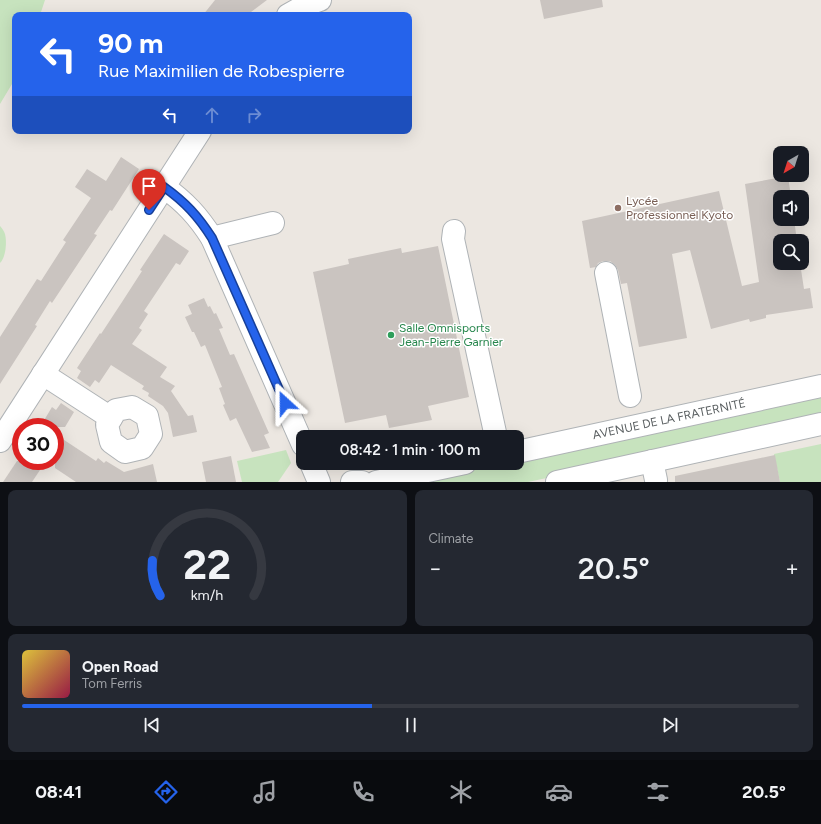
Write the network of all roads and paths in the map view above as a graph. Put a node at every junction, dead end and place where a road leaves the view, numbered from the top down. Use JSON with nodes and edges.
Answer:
{"nodes":[{"id":1,"x":320,"y":0,"type":"edge"},
{"id":2,"x":293,"y":12,"type":"edge"},
{"id":3,"x":198,"y":134,"type":"edge"},
{"id":4,"x":164,"y":187,"type":"junction"},
{"id":5,"x":273,"y":223,"type":"dead end"},
{"id":6,"x":454,"y":231,"type":"dead end"},
{"id":7,"x":212,"y":238,"type":"junction"},
{"id":8,"x":606,"y":273,"type":"dead end"},
{"id":9,"x":43,"y":374,"type":"junction"},
{"id":10,"x":821,"y":386,"type":"edge"},
{"id":11,"x":630,"y":396,"type":"dead end"},
{"id":12,"x":111,"y":418,"type":"dead end"},
{"id":13,"x":821,"y":424,"type":"edge"},
{"id":14,"x":296,"y":430,"type":"edge"},
{"id":15,"x":494,"y":430,"type":"edge"},
{"id":16,"x":0,"y":441,"type":"edge"},
{"id":17,"x":524,"y":450,"type":"edge"},
{"id":18,"x":314,"y":470,"type":"edge"},
{"id":19,"x":432,"y":470,"type":"edge"},
{"id":20,"x":319,"y":482,"type":"edge"},
{"id":21,"x":352,"y":482,"type":"edge"},
{"id":22,"x":362,"y":482,"type":"edge"},
{"id":23,"x":376,"y":482,"type":"edge"},
{"id":24,"x":557,"y":482,"type":"edge"}],
"edges":[{"from":1,"to":2,"type":"street"},
{"from":3,"to":4,"type":"street"},
{"from":4,"to":7,"type":"street"},
{"from":4,"to":9,"type":"street"},
{"from":5,"to":7,"type":"street"},
{"from":6,"to":15,"type":"street"},
{"from":7,"to":14,"type":"street"},
{"from":8,"to":11,"type":"street"},
{"from":9,"to":12,"type":"street"},
{"from":9,"to":16,"type":"street"},
{"from":10,"to":17,"type":"street","name":"AVENUE DE LA FRATERNITÉ"},
{"from":13,"to":24,"type":"street"},
{"from":18,"to":20,"type":"street"},
{"from":19,"to":23,"type":"street"},
{"from":21,"to":22,"type":"street"}]}
